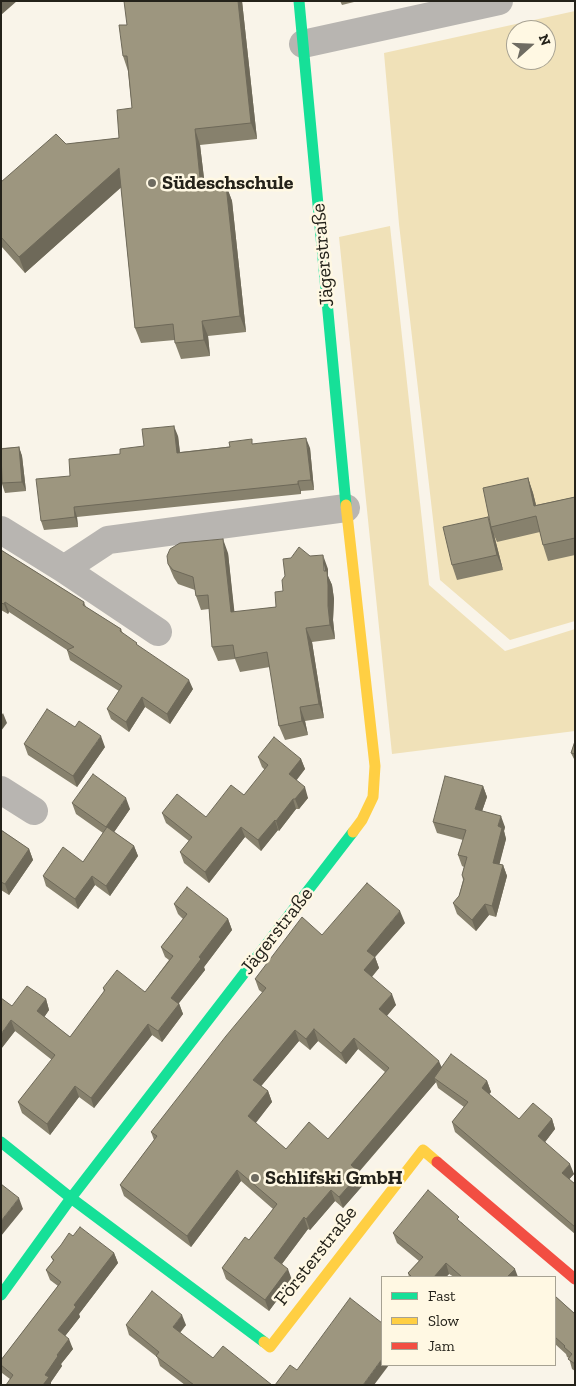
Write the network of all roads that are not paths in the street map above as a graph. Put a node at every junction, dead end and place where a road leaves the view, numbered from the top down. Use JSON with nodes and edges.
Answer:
{"nodes":[{"id":1,"x":299,"y":1,"type":"edge"},
{"id":2,"x":499,"y":1,"type":"edge"},
{"id":3,"x":303,"y":44,"type":"junction"},
{"id":4,"x":346,"y":508,"type":"junction"},
{"id":5,"x":1,"y":530,"type":"edge"},
{"id":6,"x":64,"y":569,"type":"junction"},
{"id":7,"x":158,"y":632,"type":"dead end"},
{"id":8,"x":1,"y":790,"type":"edge"},
{"id":9,"x":34,"y":811,"type":"dead end"},
{"id":10,"x":1,"y":1142,"type":"edge"},
{"id":11,"x":71,"y":1198,"type":"junction"},
{"id":12,"x":575,"y":1279,"type":"edge"},
{"id":13,"x":1,"y":1295,"type":"edge"}],
"edges":[{"from":1,"to":3,"type":"street","name":"Jägerstraße"},
{"from":2,"to":3,"type":"street"},
{"from":3,"to":4,"type":"street","name":"Jägerstraße"},
{"from":4,"to":6,"type":"street"},
{"from":4,"to":11,"type":"street","name":"Jägerstraße"},
{"from":5,"to":6,"type":"street"},
{"from":6,"to":7,"type":"street"},
{"from":8,"to":9,"type":"street"},
{"from":10,"to":11,"type":"street"},
{"from":11,"to":12,"type":"street","name":"Försterstraße"},
{"from":11,"to":13,"type":"street","name":"Jägerstraße"}]}
